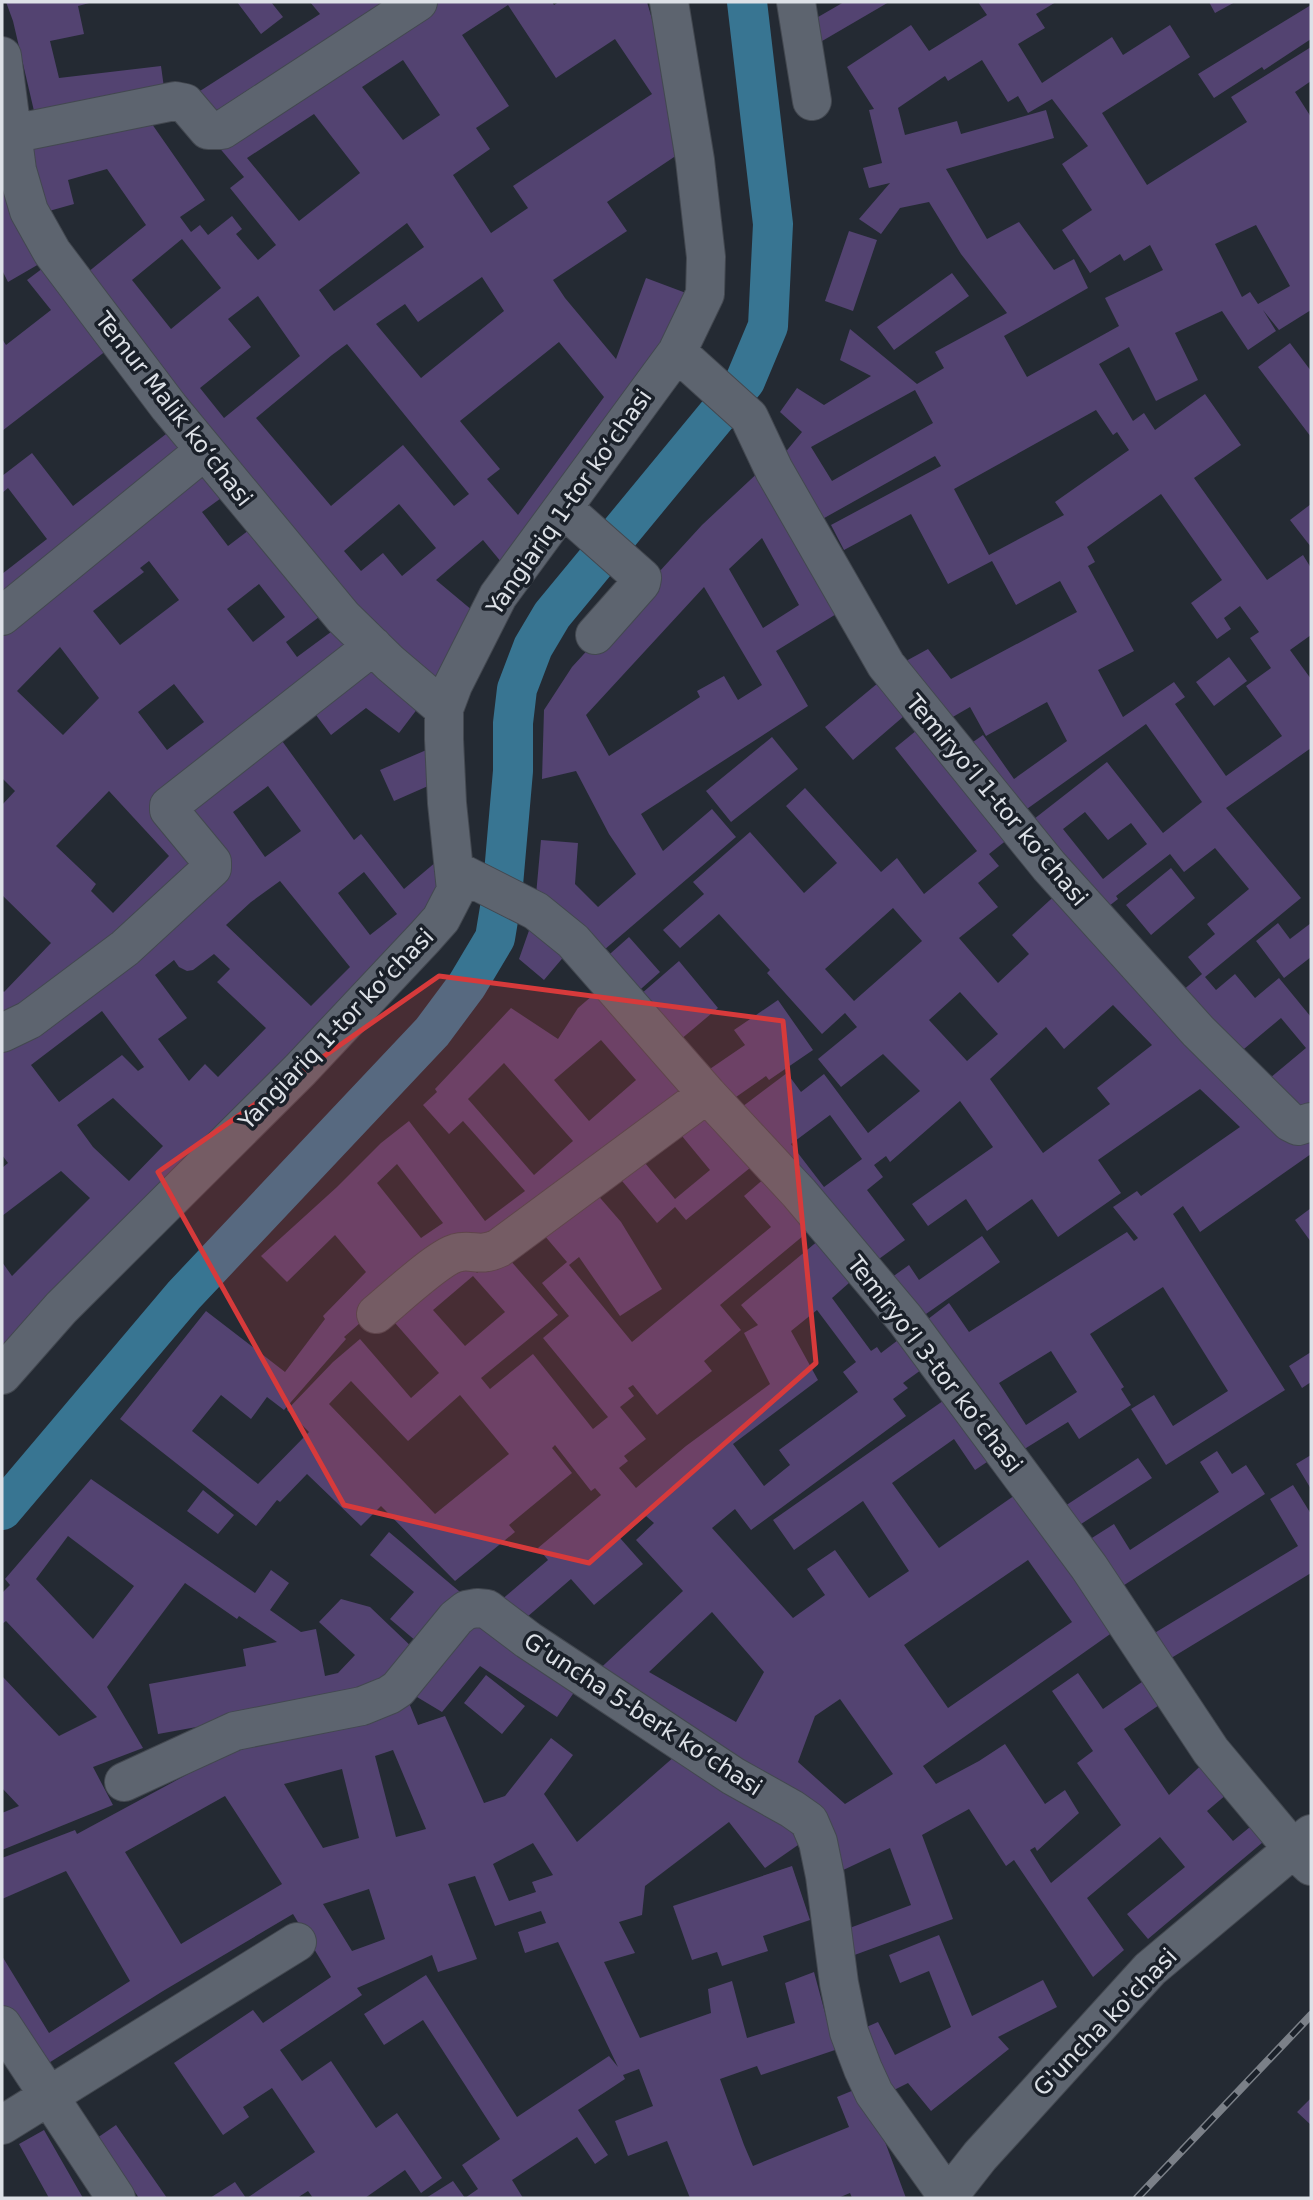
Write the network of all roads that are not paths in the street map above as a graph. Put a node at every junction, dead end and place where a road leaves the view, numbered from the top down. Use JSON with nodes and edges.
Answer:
{"nodes":[{"id":1,"x":418,"y":2,"type":"edge"},
{"id":2,"x":669,"y":2,"type":"edge"},
{"id":3,"x":796,"y":2,"type":"edge"},
{"id":4,"x":2,"y":55,"type":"edge"},
{"id":5,"x":812,"y":101,"type":"dead end"},
{"id":6,"x":12,"y":134,"type":"junction"},
{"id":7,"x":687,"y":362,"type":"junction"},
{"id":8,"x":204,"y":451,"type":"junction"},
{"id":9,"x":576,"y":519,"type":"junction"},
{"id":10,"x":2,"y":616,"type":"edge"},
{"id":11,"x":595,"y":635,"type":"dead end"},
{"id":12,"x":373,"y":646,"type":"junction"},
{"id":13,"x":444,"y":709,"type":"junction"},
{"id":14,"x":462,"y":874,"type":"junction"},
{"id":15,"x":2,"y":1033,"type":"edge"},
{"id":16,"x":707,"y":1094,"type":"junction"},
{"id":17,"x":1311,"y":1122,"type":"edge"},
{"id":18,"x":376,"y":1314,"type":"dead end"},
{"id":19,"x":2,"y":1375,"type":"edge"},
{"id":20,"x":124,"y":1782,"type":"dead end"},
{"id":21,"x":1305,"y":1850,"type":"edge"},
{"id":22,"x":297,"y":1942,"type":"dead end"},
{"id":23,"x":2,"y":2025,"type":"edge"},
{"id":24,"x":49,"y":2096,"type":"junction"},
{"id":25,"x":2,"y":2126,"type":"edge"},
{"id":26,"x":116,"y":2198,"type":"edge"},
{"id":27,"x":947,"y":2198,"type":"edge"}],
"edges":[{"from":1,"to":6,"type":"street"},
{"from":2,"to":7,"type":"street","name":"Yangiariq 1-tor koʻchasi"},
{"from":3,"to":5,"type":"street"},
{"from":4,"to":6,"type":"street","name":"Temur Malik koʻchasi"},
{"from":6,"to":8,"type":"street","name":"Temur Malik koʻchasi"},
{"from":7,"to":9,"type":"street","name":"Yangiariq 1-tor koʻchasi"},
{"from":7,"to":17,"type":"street","name":"Temiryoʻl 1-tor koʻchasi"},
{"from":8,"to":10,"type":"street"},
{"from":8,"to":12,"type":"street","name":"Temur Malik koʻchasi"},
{"from":9,"to":11,"type":"street"},
{"from":9,"to":13,"type":"street","name":"Yangiariq 1-tor koʻchasi"},
{"from":12,"to":13,"type":"street","name":"Temur Malik koʻchasi"},
{"from":12,"to":15,"type":"street"},
{"from":13,"to":14,"type":"street","name":"Yangiariq 1-tor koʻchasi"},
{"from":14,"to":16,"type":"street","name":"Temiryoʻl 3-tor koʻchasi"},
{"from":14,"to":19,"type":"street","name":"Yangiariq 1-tor koʻchasi"},
{"from":16,"to":18,"type":"street"},
{"from":16,"to":21,"type":"street","name":"Temiryoʻl 3-tor koʻchasi"},
{"from":20,"to":27,"type":"street","name":"Gʻuncha 5-berk koʻchasi"},
{"from":21,"to":27,"type":"street","name":"G'uncha ko'chasi"},
{"from":22,"to":24,"type":"street"},
{"from":23,"to":24,"type":"street"},
{"from":24,"to":25,"type":"street"},
{"from":24,"to":26,"type":"street"}]}
